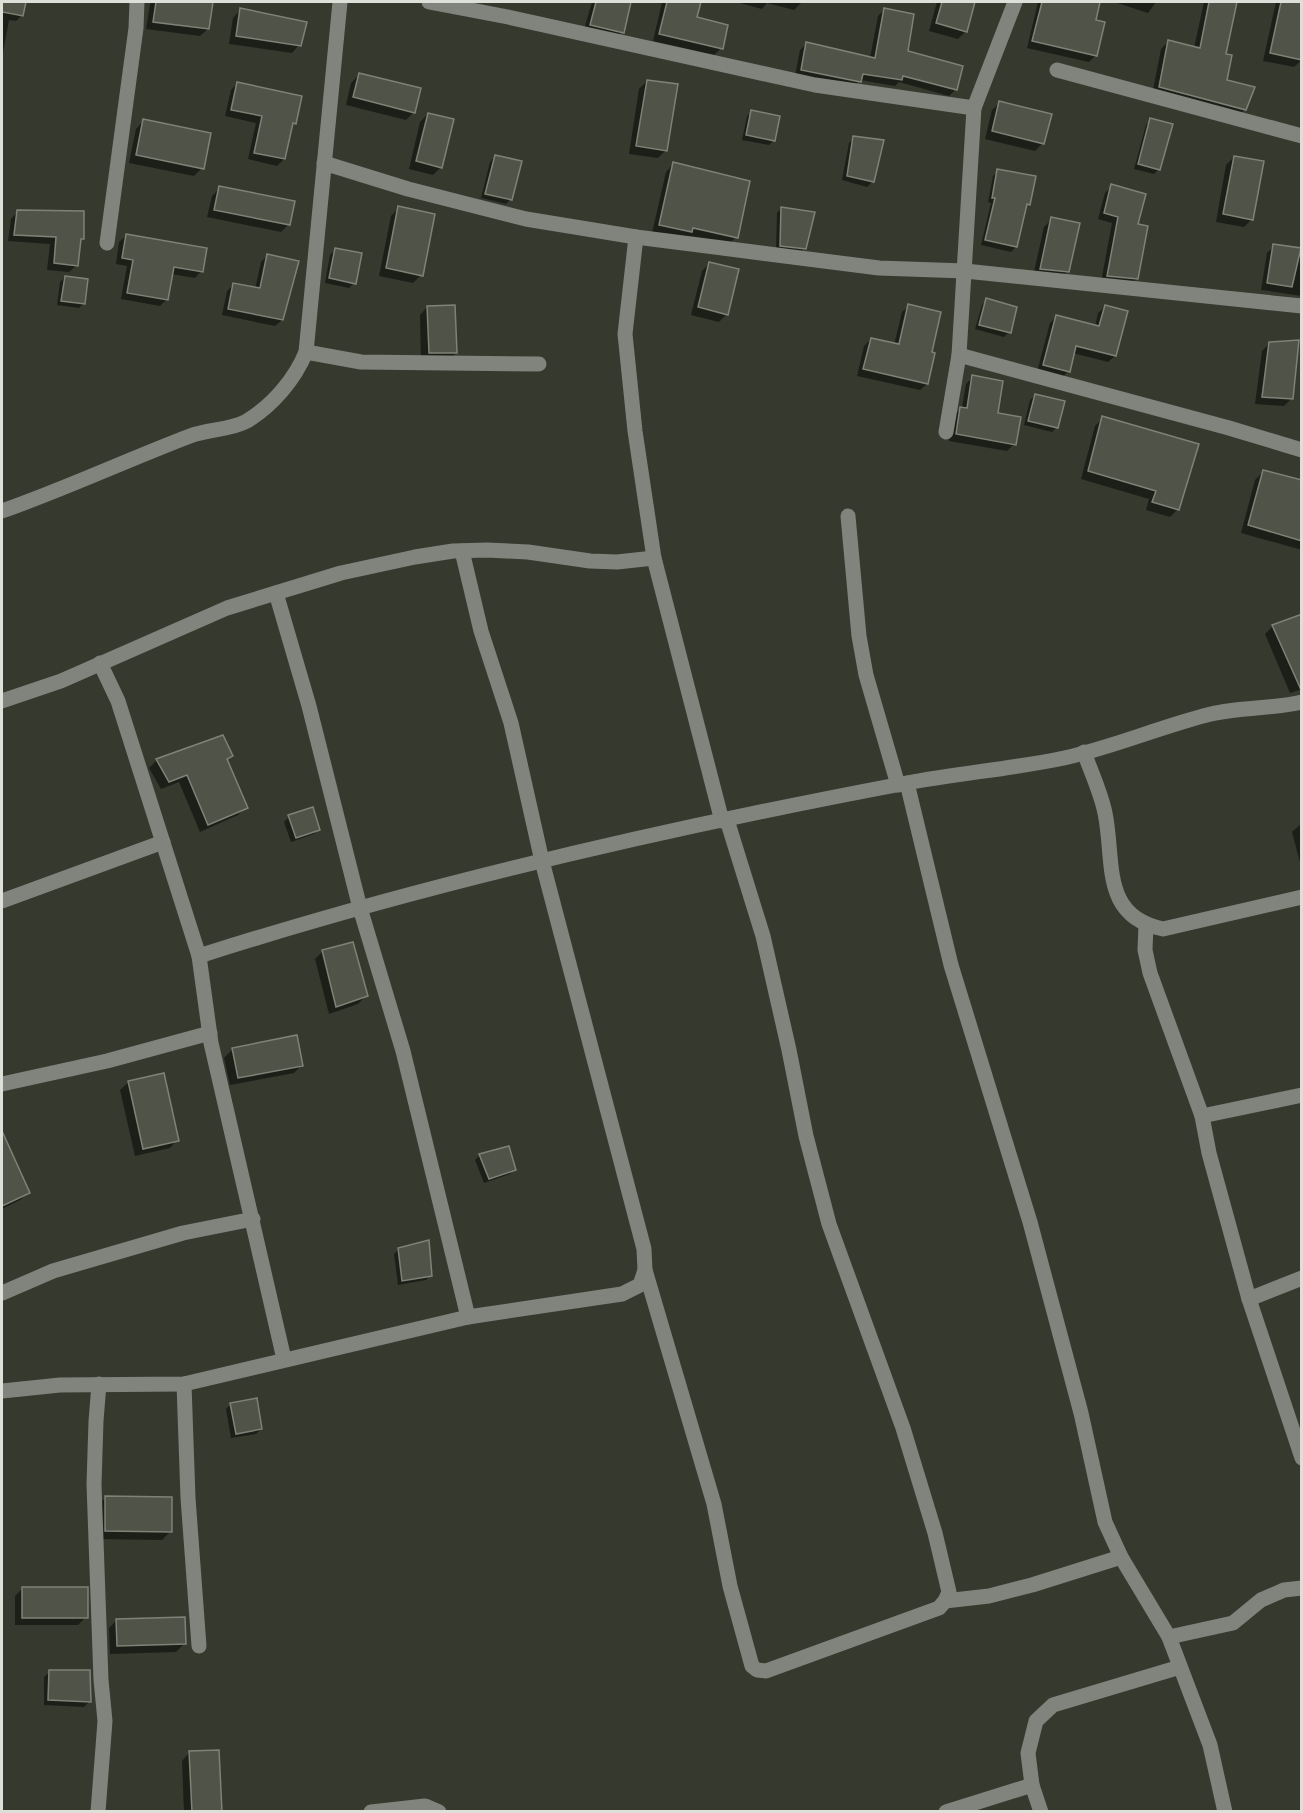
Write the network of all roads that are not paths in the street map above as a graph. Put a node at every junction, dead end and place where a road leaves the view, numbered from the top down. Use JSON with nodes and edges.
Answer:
{"nodes":[{"id":1,"x":137,"y":2,"type":"edge"},
{"id":2,"x":340,"y":2,"type":"edge"},
{"id":3,"x":429,"y":2,"type":"edge"},
{"id":4,"x":1014,"y":2,"type":"edge"},
{"id":5,"x":1057,"y":70,"type":"dead end"},
{"id":6,"x":974,"y":108,"type":"junction"},
{"id":7,"x":1302,"y":136,"type":"edge"},
{"id":8,"x":324,"y":163,"type":"junction"},
{"id":9,"x":636,"y":237,"type":"junction"},
{"id":10,"x":107,"y":243,"type":"dead end"},
{"id":11,"x":965,"y":271,"type":"junction"},
{"id":12,"x":1302,"y":306,"type":"edge"},
{"id":13,"x":306,"y":352,"type":"junction"},
{"id":14,"x":959,"y":355,"type":"junction"},
{"id":15,"x":539,"y":364,"type":"dead end"},
{"id":16,"x":946,"y":432,"type":"dead end"},
{"id":17,"x":1302,"y":450,"type":"edge"},
{"id":18,"x":2,"y":511,"type":"edge"},
{"id":19,"x":848,"y":516,"type":"dead end"},
{"id":20,"x":462,"y":551,"type":"junction"},
{"id":21,"x":654,"y":558,"type":"junction"},
{"id":22,"x":276,"y":593,"type":"junction"},
{"id":23,"x":100,"y":663,"type":"junction"},
{"id":24,"x":2,"y":700,"type":"edge"},
{"id":25,"x":1302,"y":702,"type":"edge"},
{"id":26,"x":1084,"y":752,"type":"junction"},
{"id":27,"x":902,"y":784,"type":"junction"},
{"id":28,"x":724,"y":820,"type":"junction"},
{"id":29,"x":163,"y":842,"type":"junction"},
{"id":30,"x":542,"y":861,"type":"junction"},
{"id":31,"x":1302,"y":897,"type":"edge"},
{"id":32,"x":2,"y":901,"type":"edge"},
{"id":33,"x":360,"y":908,"type":"junction"},
{"id":34,"x":1146,"y":926,"type":"junction"},
{"id":35,"x":199,"y":956,"type":"junction"},
{"id":36,"x":210,"y":1033,"type":"junction"},
{"id":37,"x":2,"y":1084,"type":"edge"},
{"id":38,"x":1302,"y":1095,"type":"edge"},
{"id":39,"x":1202,"y":1116,"type":"junction"},
{"id":40,"x":253,"y":1219,"type":"junction"},
{"id":41,"x":645,"y":1270,"type":"junction"},
{"id":42,"x":1302,"y":1278,"type":"edge"},
{"id":43,"x":2,"y":1293,"type":"edge"},
{"id":44,"x":1249,"y":1299,"type":"junction"},
{"id":45,"x":468,"y":1317,"type":"junction"},
{"id":46,"x":284,"y":1359,"type":"junction"},
{"id":47,"x":99,"y":1384,"type":"junction"},
{"id":48,"x":184,"y":1384,"type":"junction"},
{"id":49,"x":2,"y":1391,"type":"edge"},
{"id":50,"x":1302,"y":1458,"type":"edge"},
{"id":51,"x":1121,"y":1557,"type":"junction"},
{"id":52,"x":1302,"y":1588,"type":"edge"},
{"id":53,"x":945,"y":1601,"type":"junction"},
{"id":54,"x":1169,"y":1636,"type":"junction"},
{"id":55,"x":199,"y":1646,"type":"dead end"},
{"id":56,"x":1180,"y":1667,"type":"junction"},
{"id":57,"x":1032,"y":1785,"type":"junction"},
{"id":58,"x":98,"y":1812,"type":"edge"},
{"id":59,"x":371,"y":1812,"type":"edge"},
{"id":60,"x":439,"y":1812,"type":"edge"},
{"id":61,"x":946,"y":1812,"type":"edge"},
{"id":62,"x":1041,"y":1812,"type":"edge"},
{"id":63,"x":1225,"y":1812,"type":"edge"}],
"edges":[{"from":1,"to":10,"type":"street"},
{"from":2,"to":8,"type":"street"},
{"from":3,"to":6,"type":"street"},
{"from":4,"to":6,"type":"street"},
{"from":5,"to":7,"type":"street"},
{"from":6,"to":11,"type":"street"},
{"from":8,"to":9,"type":"street"},
{"from":8,"to":13,"type":"street"},
{"from":9,"to":11,"type":"street"},
{"from":9,"to":21,"type":"street"},
{"from":11,"to":12,"type":"street"},
{"from":11,"to":14,"type":"street"},
{"from":13,"to":15,"type":"street"},
{"from":13,"to":18,"type":"street"},
{"from":14,"to":16,"type":"street"},
{"from":14,"to":17,"type":"street"},
{"from":19,"to":27,"type":"street"},
{"from":20,"to":21,"type":"street"},
{"from":20,"to":22,"type":"street"},
{"from":20,"to":30,"type":"street"},
{"from":21,"to":28,"type":"street"},
{"from":22,"to":23,"type":"street"},
{"from":22,"to":33,"type":"street"},
{"from":23,"to":24,"type":"street"},
{"from":23,"to":29,"type":"street"},
{"from":25,"to":26,"type":"street"},
{"from":26,"to":27,"type":"street"},
{"from":26,"to":34,"type":"street"},
{"from":27,"to":28,"type":"street"},
{"from":27,"to":51,"type":"street"},
{"from":28,"to":30,"type":"street"},
{"from":28,"to":53,"type":"street"},
{"from":29,"to":32,"type":"street"},
{"from":29,"to":35,"type":"street"},
{"from":30,"to":33,"type":"street"},
{"from":30,"to":41,"type":"street"},
{"from":31,"to":34,"type":"street"},
{"from":33,"to":35,"type":"street"},
{"from":33,"to":45,"type":"street"},
{"from":34,"to":39,"type":"street"},
{"from":35,"to":36,"type":"street"},
{"from":36,"to":37,"type":"street"},
{"from":36,"to":40,"type":"street"},
{"from":38,"to":39,"type":"street"},
{"from":39,"to":44,"type":"street"},
{"from":40,"to":43,"type":"street"},
{"from":40,"to":46,"type":"street"},
{"from":41,"to":45,"type":"street"},
{"from":41,"to":53,"type":"street"},
{"from":42,"to":44,"type":"street"},
{"from":44,"to":50,"type":"street"},
{"from":45,"to":46,"type":"street"},
{"from":46,"to":48,"type":"street"},
{"from":47,"to":48,"type":"street"},
{"from":47,"to":49,"type":"street"},
{"from":47,"to":58,"type":"street"},
{"from":48,"to":55,"type":"street"},
{"from":51,"to":53,"type":"street"},
{"from":51,"to":54,"type":"street"},
{"from":52,"to":54,"type":"street"},
{"from":54,"to":56,"type":"street"},
{"from":56,"to":57,"type":"street"},
{"from":56,"to":63,"type":"street"},
{"from":57,"to":61,"type":"street"},
{"from":57,"to":62,"type":"street"},
{"from":59,"to":60,"type":"street"}]}
